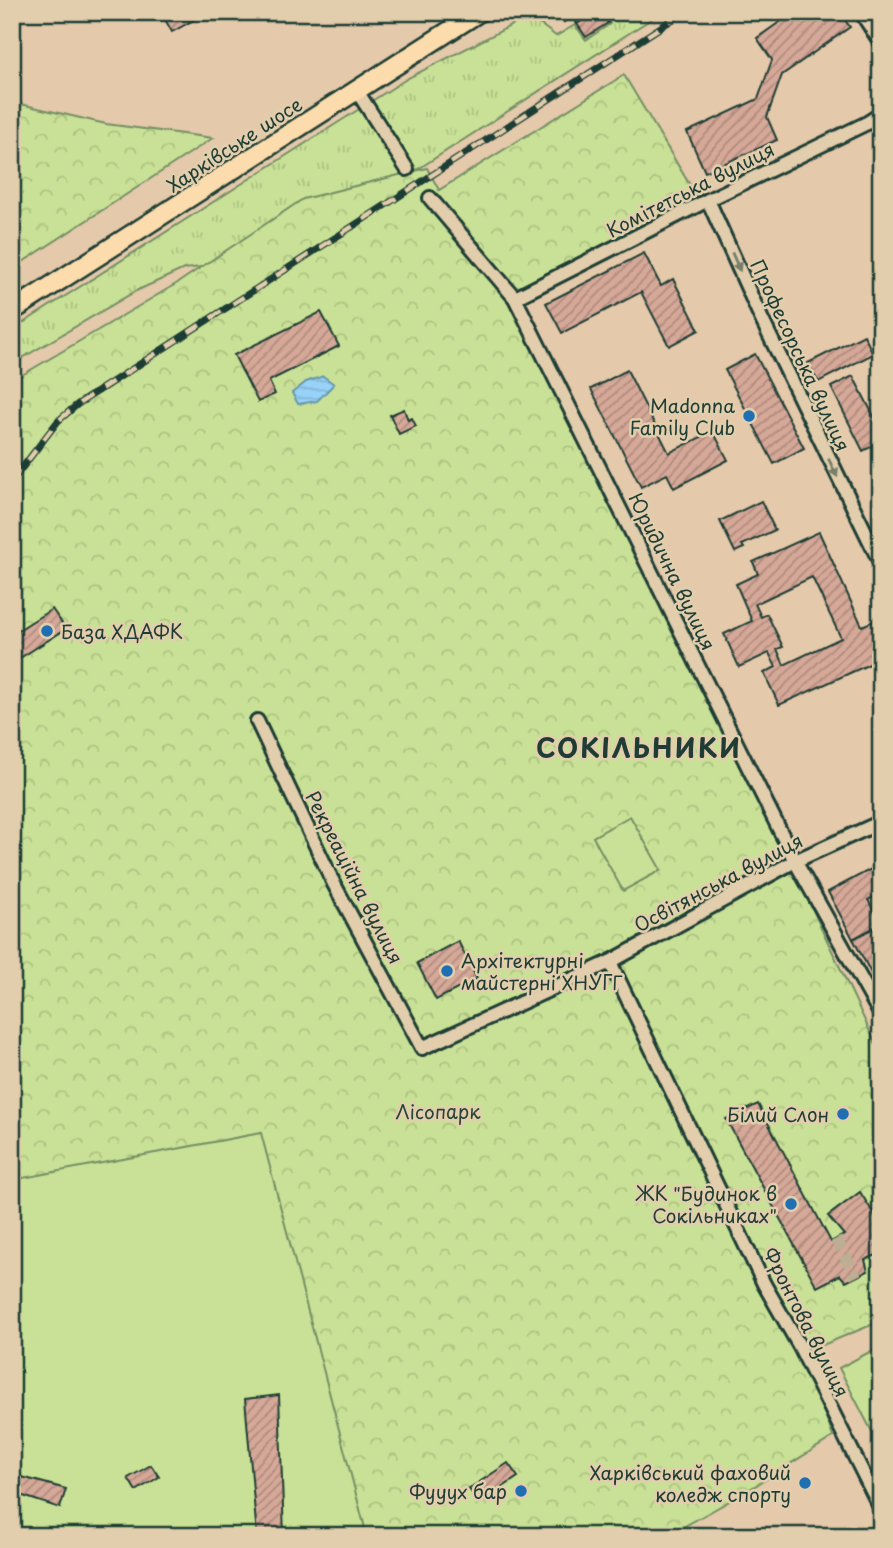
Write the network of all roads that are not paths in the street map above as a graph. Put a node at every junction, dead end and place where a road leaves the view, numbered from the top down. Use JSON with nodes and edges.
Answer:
{"nodes":[{"id":1,"x":479,"y":12,"type":"edge"},
{"id":2,"x":861,"y":12,"type":"edge"},
{"id":3,"x":881,"y":43,"type":"edge"},
{"id":4,"x":357,"y":91,"type":"junction"},
{"id":5,"x":881,"y":114,"type":"edge"},
{"id":6,"x":407,"y":169,"type":"dead end"},
{"id":7,"x":430,"y":198,"type":"dead end"},
{"id":8,"x":708,"y":200,"type":"junction"},
{"id":9,"x":515,"y":298,"type":"junction"},
{"id":10,"x":12,"y":311,"type":"edge"},
{"id":11,"x":881,"y":564,"type":"edge"},
{"id":12,"x":257,"y":721,"type":"dead end"},
{"id":13,"x":881,"y":822,"type":"edge"},
{"id":14,"x":795,"y":861,"type":"junction"},
{"id":15,"x":610,"y":962,"type":"junction"},
{"id":16,"x":881,"y":1015,"type":"edge"},
{"id":17,"x":422,"y":1048,"type":"joint"},
{"id":18,"x":881,"y":1508,"type":"edge"}],
"edges":[{"from":1,"to":4,"type":"main road","name":"Харківське шосе"},
{"from":2,"to":3,"type":"street"},
{"from":4,"to":6,"type":"street"},
{"from":4,"to":10,"type":"main road","name":"Харківське шосе"},
{"from":5,"to":8,"type":"street","name":"Комітетська вулиця"},
{"from":7,"to":9,"type":"street","name":"Юридична вулиця"},
{"from":8,"to":9,"type":"street","name":"Комітетська вулиця"},
{"from":8,"to":11,"type":"street","name":"Професорська вулиця","one_way":true},
{"from":9,"to":14,"type":"street","name":"Юридична вулиця"},
{"from":12,"to":17,"type":"street","name":"Рекреаційна вулиця"},
{"from":13,"to":14,"type":"street","name":"Освітянська вулиця"},
{"from":14,"to":15,"type":"street","name":"Освітянська вулиця"},
{"from":14,"to":16,"type":"street","name":"Юридична вулиця"},
{"from":15,"to":17,"type":"street","name":"Освітянська вулиця"},
{"from":15,"to":18,"type":"street","name":"Фронтова вулиця"}]}
